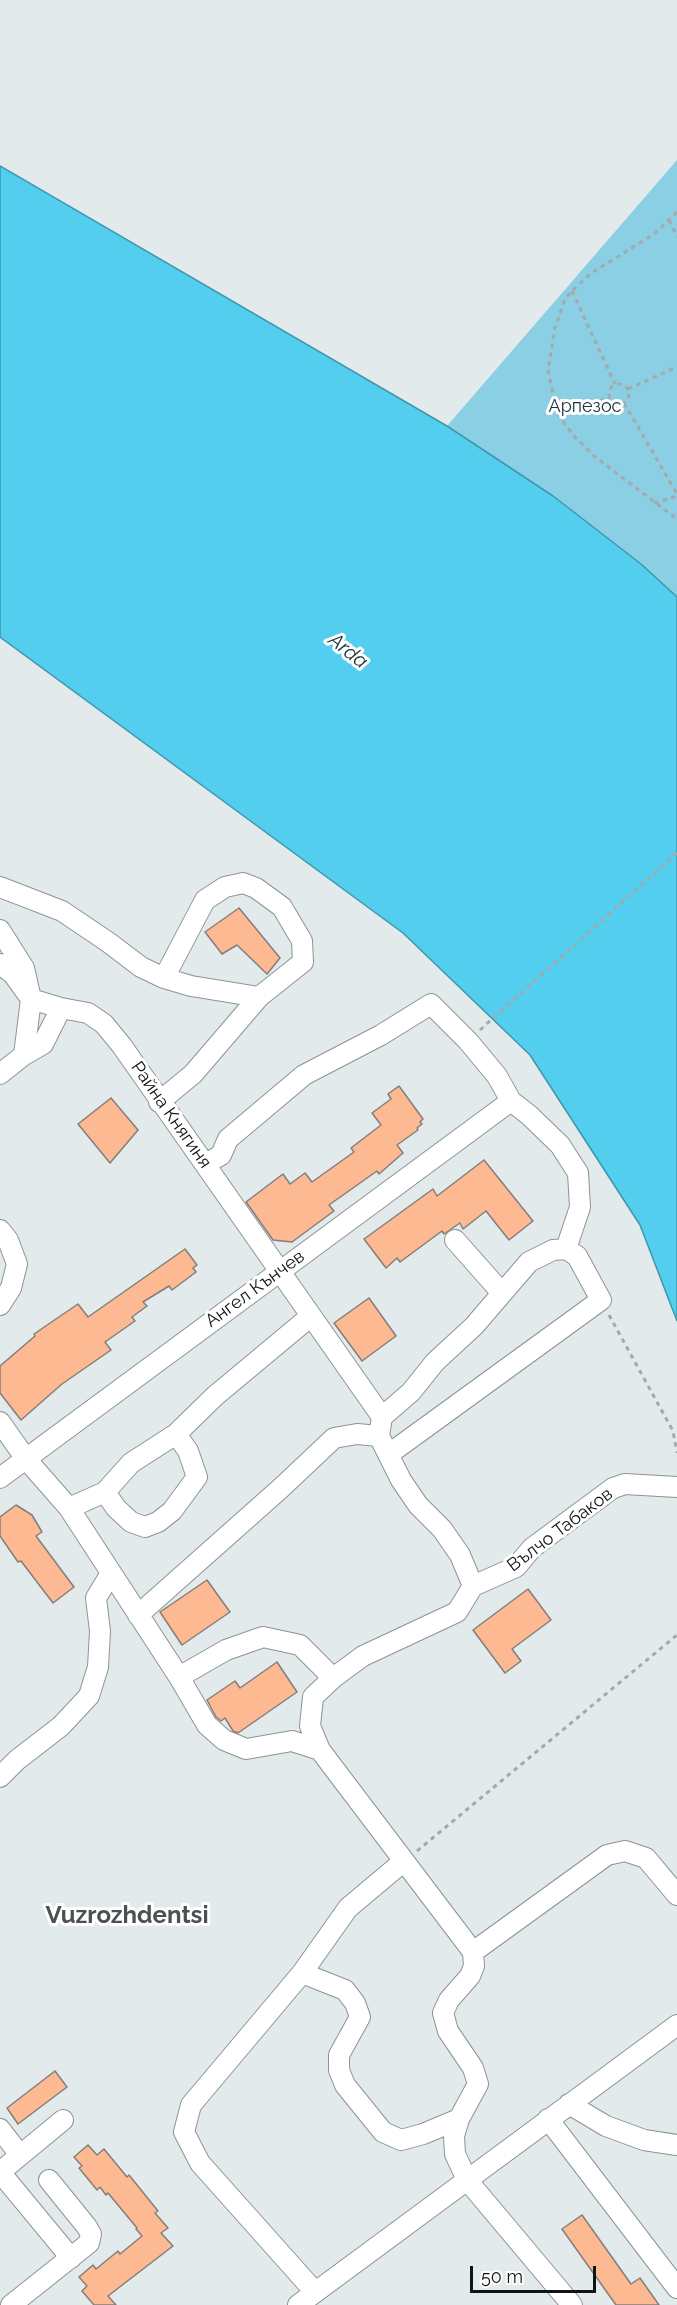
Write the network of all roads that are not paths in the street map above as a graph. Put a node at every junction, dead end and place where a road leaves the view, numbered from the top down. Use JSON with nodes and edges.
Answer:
{"nodes":[{"id":1,"x":0,"y":887,"type":"edge"},
{"id":2,"x":0,"y":930,"type":"edge"},
{"id":3,"x":0,"y":964,"type":"edge"},
{"id":4,"x":164,"y":978,"type":"junction"},
{"id":5,"x":259,"y":997,"type":"junction"},
{"id":6,"x":32,"y":999,"type":"junction"},
{"id":7,"x":61,"y":1008,"type":"junction"},
{"id":8,"x":24,"y":1055,"type":"junction"},
{"id":9,"x":0,"y":1074,"type":"edge"},
{"id":10,"x":511,"y":1101,"type":"junction"},
{"id":11,"x":159,"y":1102,"type":"junction"},
{"id":12,"x":206,"y":1164,"type":"junction"},
{"id":13,"x":0,"y":1230,"type":"edge"},
{"id":14,"x":455,"y":1240,"type":"dead end"},
{"id":15,"x":566,"y":1249,"type":"junction"},
{"id":16,"x":279,"y":1272,"type":"junction"},
{"id":17,"x":501,"y":1292,"type":"junction"},
{"id":18,"x":0,"y":1305,"type":"edge"},
{"id":19,"x":311,"y":1316,"type":"junction"},
{"id":20,"x":0,"y":1422,"type":"edge"},
{"id":21,"x":381,"y":1427,"type":"junction"},
{"id":22,"x":176,"y":1434,"type":"junction"},
{"id":23,"x":388,"y":1454,"type":"junction"},
{"id":24,"x":26,"y":1459,"type":"junction"},
{"id":25,"x":0,"y":1478,"type":"edge"},
{"id":26,"x":677,"y":1487,"type":"edge"},
{"id":27,"x":105,"y":1492,"type":"junction"},
{"id":28,"x":69,"y":1508,"type":"junction"},
{"id":29,"x":111,"y":1573,"type":"junction"},
{"id":30,"x":473,"y":1586,"type":"junction"},
{"id":31,"x":138,"y":1615,"type":"junction"},
{"id":32,"x":179,"y":1677,"type":"junction"},
{"id":33,"x":333,"y":1678,"type":"junction"},
{"id":34,"x":320,"y":1750,"type":"junction"},
{"id":35,"x":0,"y":1777,"type":"edge"},
{"id":36,"x":404,"y":1862,"type":"junction"},
{"id":37,"x":677,"y":1895,"type":"edge"},
{"id":38,"x":473,"y":1952,"type":"junction"},
{"id":39,"x":302,"y":1973,"type":"junction"},
{"id":40,"x":677,"y":2025,"type":"edge"},
{"id":41,"x":569,"y":2104,"type":"junction"},
{"id":42,"x":459,"y":2119,"type":"junction"},
{"id":43,"x":548,"y":2119,"type":"junction"},
{"id":44,"x":63,"y":2120,"type":"dead end"},
{"id":45,"x":0,"y":2128,"type":"edge"},
{"id":46,"x":677,"y":2145,"type":"edge"},
{"id":47,"x":20,"y":2155,"type":"junction"},
{"id":48,"x":0,"y":2172,"type":"edge"},
{"id":49,"x":49,"y":2180,"type":"dead end"},
{"id":50,"x":467,"y":2180,"type":"junction"},
{"id":51,"x":71,"y":2258,"type":"junction"},
{"id":52,"x":677,"y":2288,"type":"edge"},
{"id":53,"x":315,"y":2292,"type":"junction"},
{"id":54,"x":11,"y":2305,"type":"edge"},
{"id":55,"x":298,"y":2305,"type":"edge"},
{"id":56,"x":572,"y":2305,"type":"edge"}],
"edges":[{"from":1,"to":4,"type":"street"},
{"from":2,"to":6,"type":"street"},
{"from":3,"to":6,"type":"street"},
{"from":4,"to":5,"type":"street"},
{"from":4,"to":5,"type":"street"},
{"from":5,"to":11,"type":"street"},
{"from":6,"to":7,"type":"street","name":"Райна Княгиня"},
{"from":6,"to":8,"type":"street"},
{"from":7,"to":8,"type":"street"},
{"from":7,"to":11,"type":"street","name":"Райна Княгиня"},
{"from":8,"to":9,"type":"street"},
{"from":10,"to":12,"type":"street"},
{"from":10,"to":15,"type":"street"},
{"from":10,"to":16,"type":"street","name":"Ангел Кънчев"},
{"from":11,"to":12,"type":"street","name":"Райна Княгиня"},
{"from":12,"to":16,"type":"street","name":"Райна Княгиня"},
{"from":13,"to":18,"type":"street"},
{"from":14,"to":17,"type":"street"},
{"from":15,"to":17,"type":"street"},
{"from":15,"to":23,"type":"street"},
{"from":16,"to":19,"type":"street","name":"Райна Княгиня"},
{"from":16,"to":24,"type":"street","name":"Ангел Кънчев"},
{"from":17,"to":21,"type":"street"},
{"from":19,"to":21,"type":"street","name":"Райна Княгиня"},
{"from":19,"to":22,"type":"street"},
{"from":20,"to":24,"type":"street"},
{"from":21,"to":23,"type":"street","name":"Райна Княгиня"},
{"from":21,"to":31,"type":"street"},
{"from":22,"to":27,"type":"street"},
{"from":22,"to":27,"type":"street"},
{"from":23,"to":30,"type":"street","name":"Райна Княгиня"},
{"from":24,"to":25,"type":"street","name":"Ангел Кънчев"},
{"from":24,"to":28,"type":"street"},
{"from":26,"to":30,"type":"street","name":"Вълчо Табаков"},
{"from":27,"to":28,"type":"street"},
{"from":28,"to":29,"type":"street"},
{"from":29,"to":31,"type":"street"},
{"from":29,"to":35,"type":"street"},
{"from":30,"to":33,"type":"street"},
{"from":31,"to":32,"type":"street"},
{"from":32,"to":33,"type":"street"},
{"from":32,"to":34,"type":"street"},
{"from":33,"to":34,"type":"street"},
{"from":34,"to":36,"type":"street"},
{"from":36,"to":38,"type":"street"},
{"from":36,"to":39,"type":"street"},
{"from":37,"to":38,"type":"street"},
{"from":38,"to":42,"type":"street"},
{"from":39,"to":42,"type":"street"},
{"from":39,"to":53,"type":"street"},
{"from":40,"to":41,"type":"street"},
{"from":41,"to":43,"type":"street"},
{"from":41,"to":46,"type":"street"},
{"from":42,"to":50,"type":"street"},
{"from":43,"to":50,"type":"street"},
{"from":43,"to":52,"type":"street"},
{"from":44,"to":47,"type":"street"},
{"from":45,"to":47,"type":"street"},
{"from":47,"to":48,"type":"street"},
{"from":48,"to":51,"type":"street"},
{"from":49,"to":51,"type":"street"},
{"from":50,"to":53,"type":"street"},
{"from":50,"to":56,"type":"street"},
{"from":51,"to":54,"type":"street"},
{"from":53,"to":55,"type":"street"}]}
